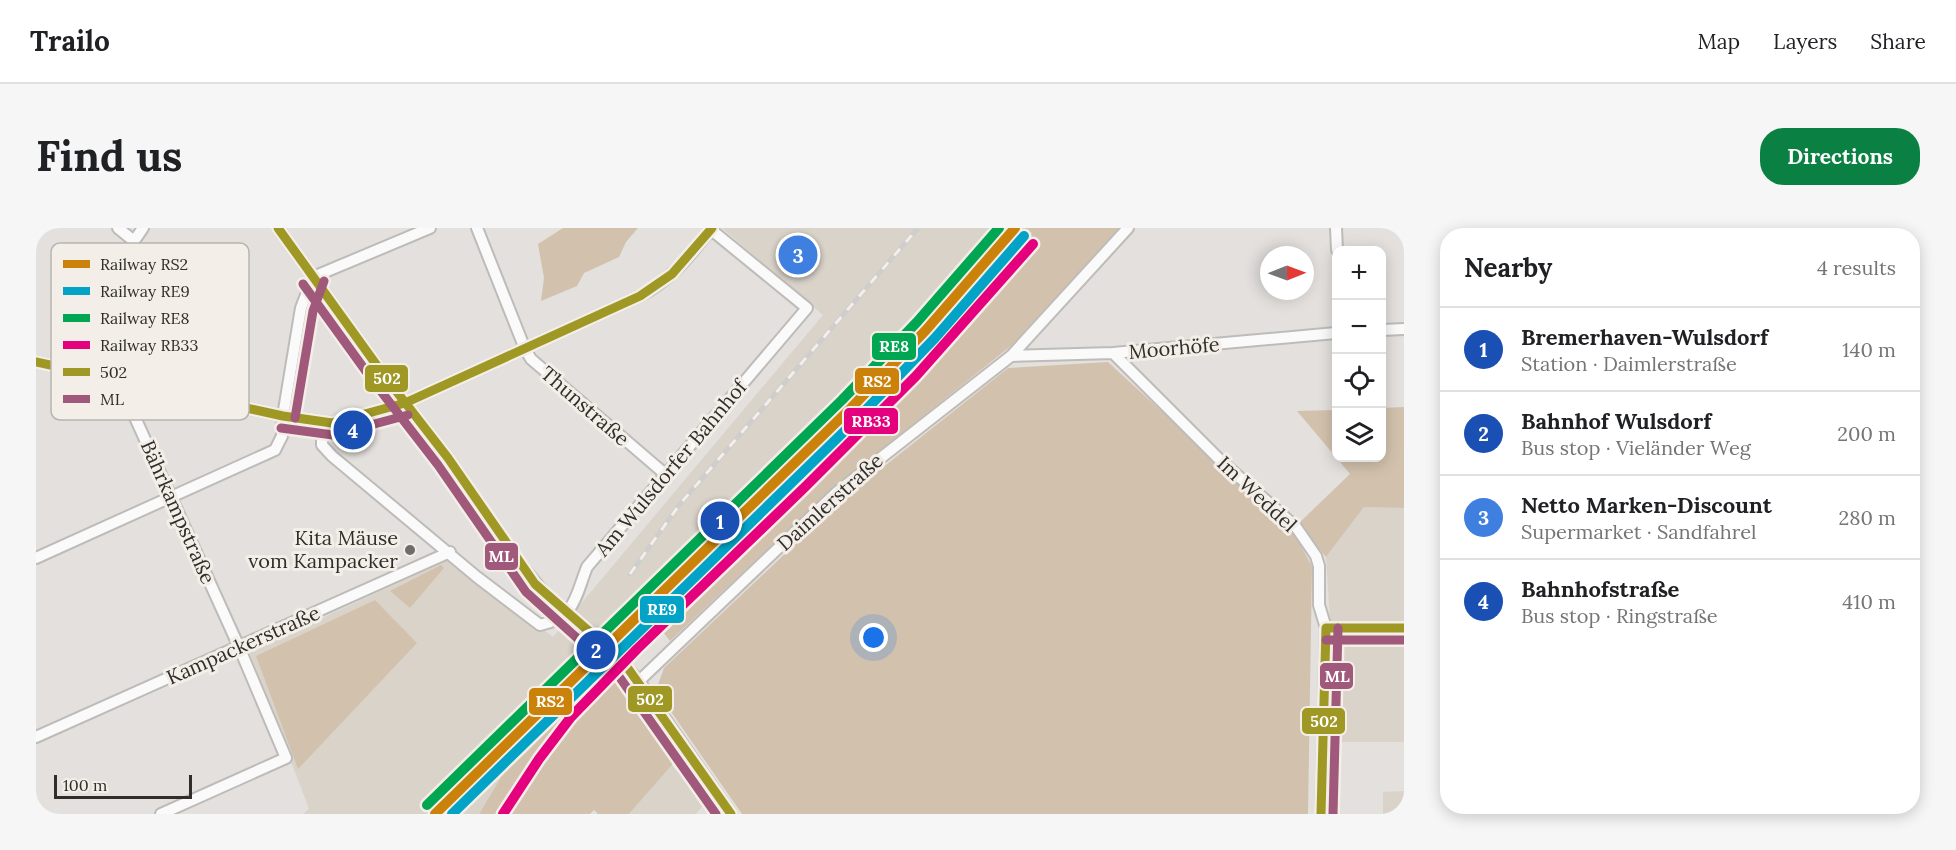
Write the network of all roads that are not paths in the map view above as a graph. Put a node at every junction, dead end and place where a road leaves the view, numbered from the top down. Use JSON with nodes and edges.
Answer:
{"nodes":[{"id":1,"x":118,"y":228,"type":"edge"},
{"id":2,"x":143,"y":228,"type":"edge"},
{"id":3,"x":278,"y":228,"type":"edge"},
{"id":4,"x":430,"y":228,"type":"edge"},
{"id":5,"x":477,"y":228,"type":"edge"},
{"id":6,"x":1128,"y":228,"type":"edge"},
{"id":7,"x":1335,"y":228,"type":"edge"},
{"id":8,"x":711,"y":229,"type":"edge"},
{"id":9,"x":134,"y":241,"type":"joint"},
{"id":10,"x":1337,"y":246,"type":"edge"},
{"id":11,"x":313,"y":277,"type":"junction"},
{"id":12,"x":1404,"y":329,"type":"edge"},
{"id":13,"x":1386,"y":330,"type":"edge"},
{"id":14,"x":1332,"y":333,"type":"edge"},
{"id":15,"x":525,"y":349,"type":"junction"},
{"id":16,"x":1113,"y":353,"type":"junction"},
{"id":17,"x":1011,"y":356,"type":"junction"},
{"id":18,"x":36,"y":362,"type":"edge"},
{"id":19,"x":51,"y":365,"type":"edge"},
{"id":20,"x":405,"y":403,"type":"junction"},
{"id":21,"x":249,"y":409,"type":"edge"},
{"id":22,"x":283,"y":417,"type":"junction"},
{"id":23,"x":136,"y":420,"type":"edge"},
{"id":24,"x":322,"y":423,"type":"junction"},
{"id":25,"x":665,"y":474,"type":"junction"},
{"id":26,"x":172,"y":497,"type":"junction"},
{"id":27,"x":450,"y":552,"type":"junction"},
{"id":28,"x":36,"y":558,"type":"edge"},
{"id":29,"x":1326,"y":628,"type":"junction"},
{"id":30,"x":1404,"y":628,"type":"edge"},
{"id":31,"x":239,"y":647,"type":"junction"},
{"id":32,"x":639,"y":681,"type":"junction"},
{"id":33,"x":36,"y":737,"type":"edge"},
{"id":34,"x":162,"y":814,"type":"edge"},
{"id":35,"x":731,"y":814,"type":"edge"},
{"id":36,"x":1321,"y":814,"type":"edge"}],
"edges":[{"from":1,"to":9,"type":"street"},
{"from":2,"to":9,"type":"street","name":"Bährkampstraße"},
{"from":3,"to":11,"type":"street"},
{"from":4,"to":11,"type":"street"},
{"from":5,"to":15,"type":"street","name":"Thunstraße"},
{"from":6,"to":17,"type":"street","name":"Daimlerstraße"},
{"from":7,"to":10,"type":"street"},
{"from":8,"to":15,"type":"street"},
{"from":8,"to":25,"type":"street","name":"Am Wulsdorfer Bahnhof"},
{"from":11,"to":20,"type":"street"},
{"from":11,"to":22,"type":"street"},
{"from":12,"to":13,"type":"street"},
{"from":14,"to":16,"type":"street","name":"Moorhöfe"},
{"from":15,"to":20,"type":"street"},
{"from":15,"to":25,"type":"street","name":"Thunstraße"},
{"from":16,"to":17,"type":"street","name":"Moorhöfe"},
{"from":16,"to":29,"type":"street","name":"Im Weddel"},
{"from":17,"to":32,"type":"street","name":"Daimlerstraße"},
{"from":18,"to":19,"type":"street"},
{"from":20,"to":24,"type":"street"},
{"from":20,"to":32,"type":"street","bridge":true},
{"from":21,"to":22,"type":"street"},
{"from":22,"to":24,"type":"street"},
{"from":22,"to":26,"type":"street"},
{"from":23,"to":26,"type":"street","name":"Bährkampstraße"},
{"from":24,"to":27,"type":"street"},
{"from":25,"to":27,"type":"street","name":"Am Wulsdorfer Bahnhof"},
{"from":26,"to":28,"type":"street"},
{"from":26,"to":31,"type":"street","name":"Bährkampstraße"},
{"from":27,"to":31,"type":"street","name":"Kampackerstraße"},
{"from":29,"to":30,"type":"street"},
{"from":29,"to":36,"type":"street","name":"Im Weddel"},
{"from":31,"to":33,"type":"street","name":"Kampackerstraße"},
{"from":31,"to":34,"type":"street","name":"Bährkampstraße"},
{"from":32,"to":35,"type":"street"}]}
